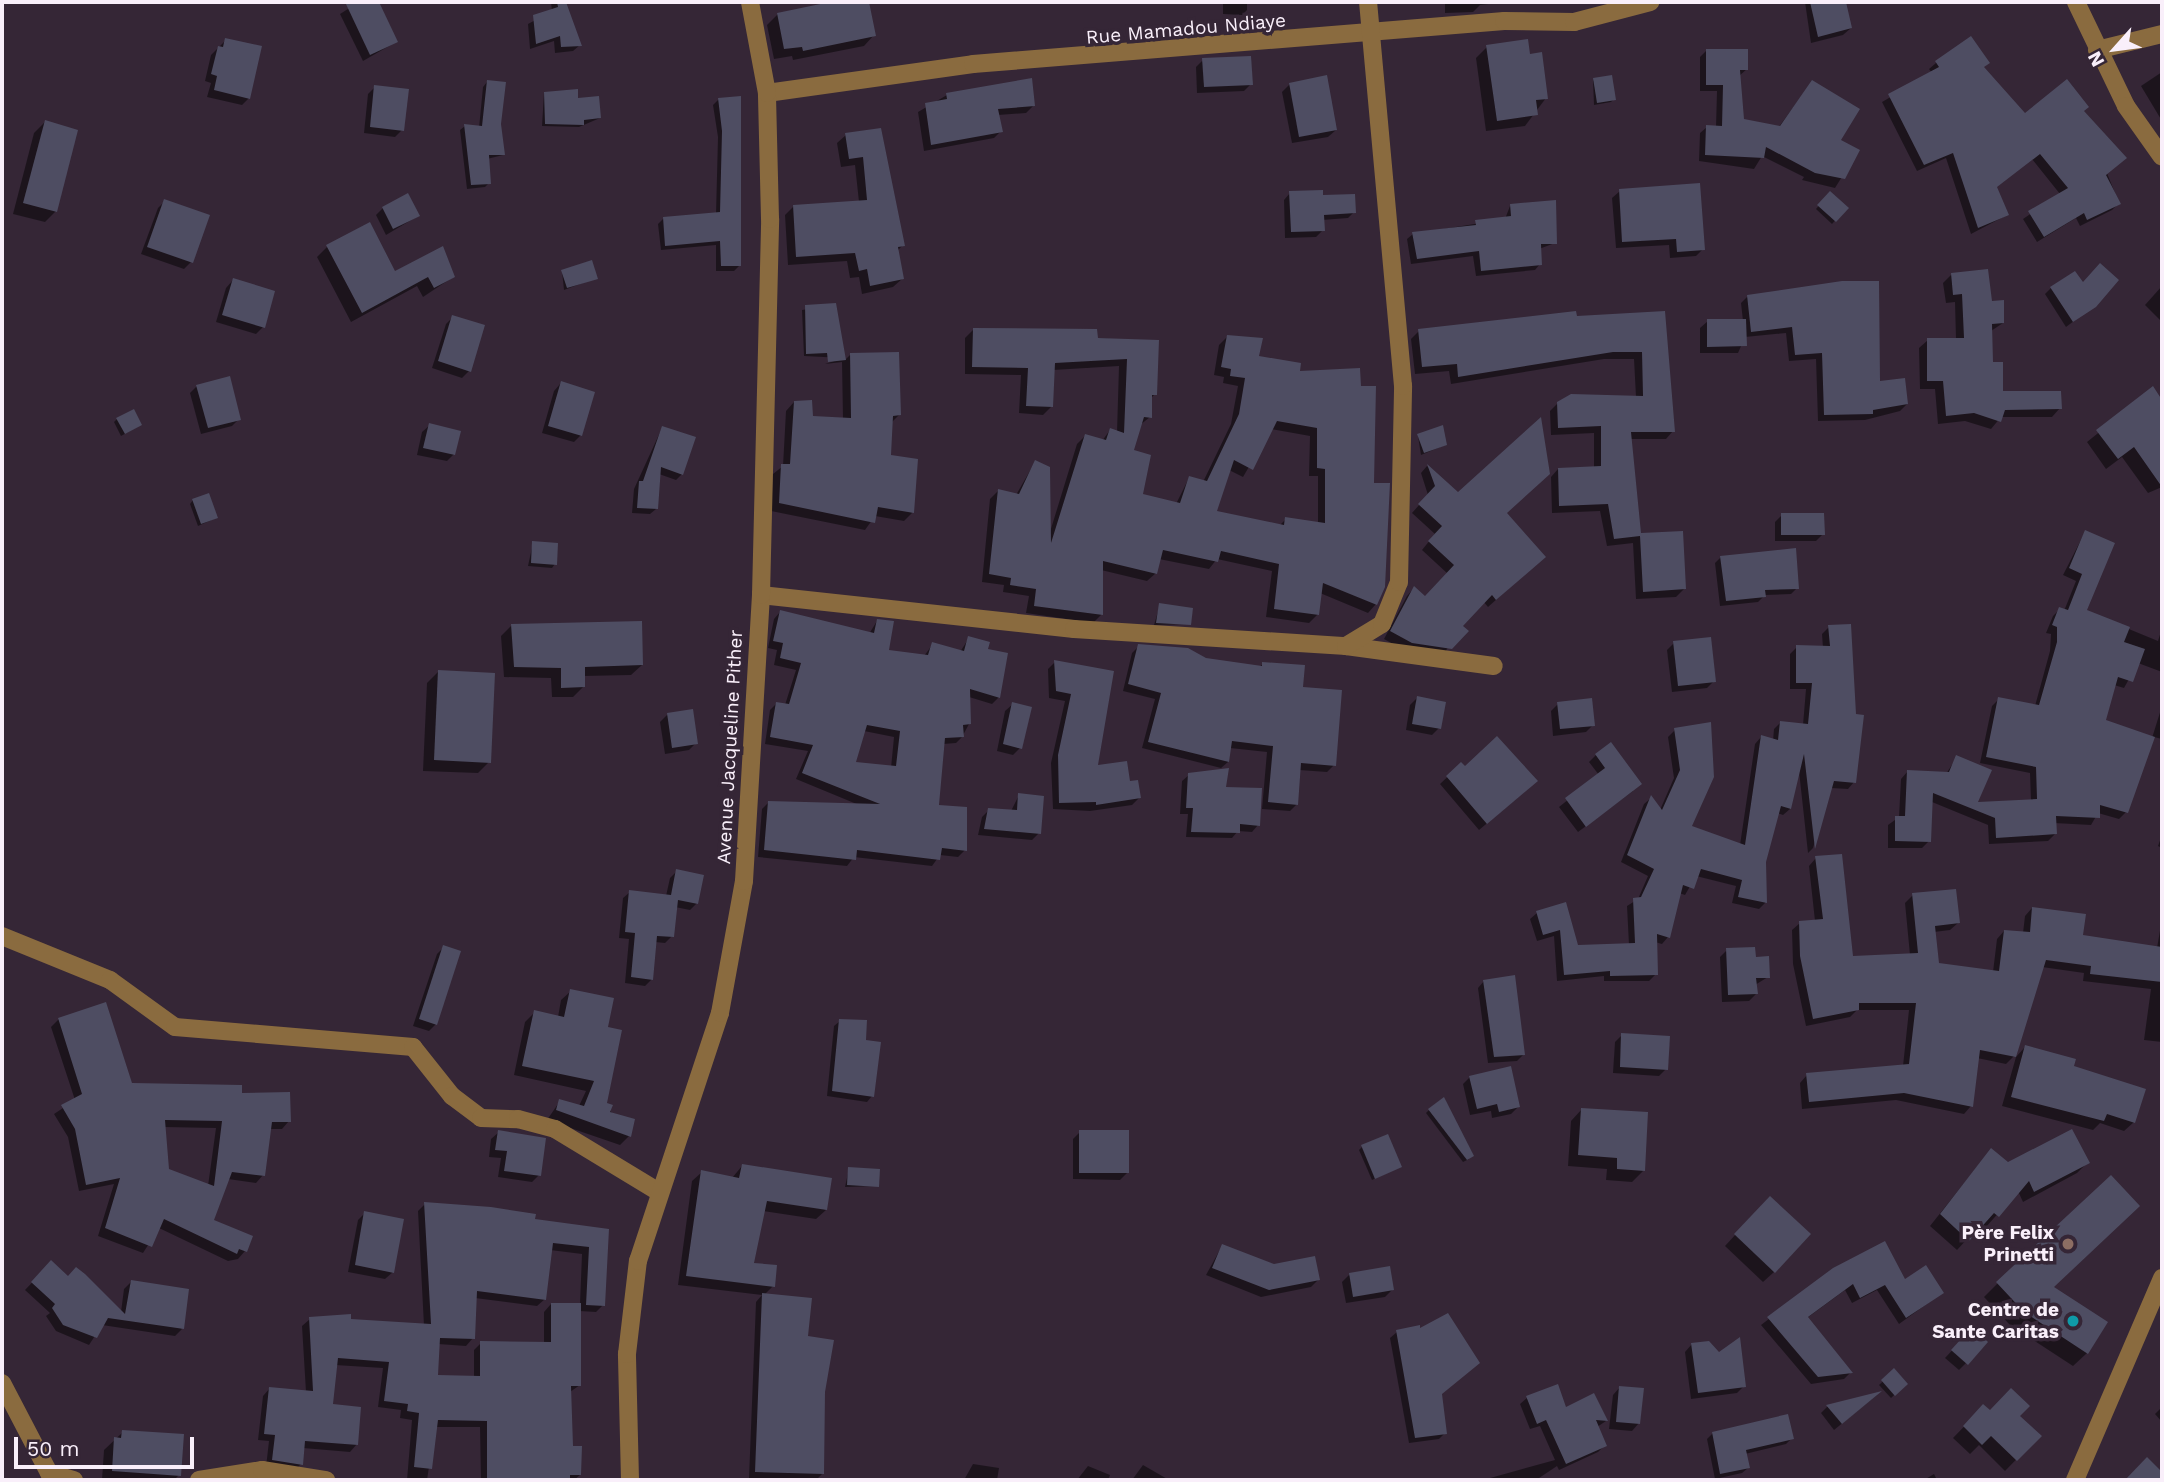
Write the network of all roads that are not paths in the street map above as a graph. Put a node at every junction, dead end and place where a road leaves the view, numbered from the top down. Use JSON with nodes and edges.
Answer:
{"nodes":[{"id":1,"x":750,"y":2,"type":"edge"},
{"id":2,"x":1368,"y":2,"type":"edge"},
{"id":3,"x":1650,"y":2,"type":"edge"},
{"id":4,"x":2076,"y":2,"type":"edge"},
{"id":5,"x":1371,"y":34,"type":"junction"},
{"id":6,"x":2162,"y":34,"type":"edge"},
{"id":7,"x":2097,"y":50,"type":"junction"},
{"id":8,"x":766,"y":93,"type":"junction"},
{"id":9,"x":2162,"y":157,"type":"edge"},
{"id":10,"x":761,"y":595,"type":"junction"},
{"id":11,"x":1346,"y":646,"type":"junction"},
{"id":12,"x":1494,"y":666,"type":"dead end"},
{"id":13,"x":2,"y":936,"type":"edge"},
{"id":14,"x":659,"y":1192,"type":"junction"},
{"id":15,"x":2162,"y":1278,"type":"edge"},
{"id":16,"x":2,"y":1383,"type":"edge"},
{"id":17,"x":74,"y":1480,"type":"edge"},
{"id":18,"x":199,"y":1480,"type":"edge"},
{"id":19,"x":326,"y":1480,"type":"edge"},
{"id":20,"x":631,"y":1480,"type":"edge"},
{"id":21,"x":2075,"y":1480,"type":"edge"}],
"edges":[{"from":1,"to":8,"type":"street","name":"Avenue Jacqueline Pither"},
{"from":2,"to":5,"type":"street"},
{"from":3,"to":5,"type":"street","name":"Rue Mamadou Ndiaye"},
{"from":4,"to":7,"type":"street"},
{"from":5,"to":8,"type":"street","name":"Rue Mamadou Ndiaye"},
{"from":5,"to":11,"type":"street"},
{"from":6,"to":7,"type":"street"},
{"from":7,"to":9,"type":"street"},
{"from":8,"to":10,"type":"street","name":"Avenue Jacqueline Pither"},
{"from":10,"to":11,"type":"street"},
{"from":10,"to":14,"type":"street","name":"Avenue Jacqueline Pither"},
{"from":11,"to":12,"type":"street"},
{"from":13,"to":14,"type":"street"},
{"from":14,"to":20,"type":"street","name":"Avenue Jacqueline Pither"},
{"from":15,"to":21,"type":"street"},
{"from":16,"to":17,"type":"street"},
{"from":18,"to":19,"type":"street"}]}
